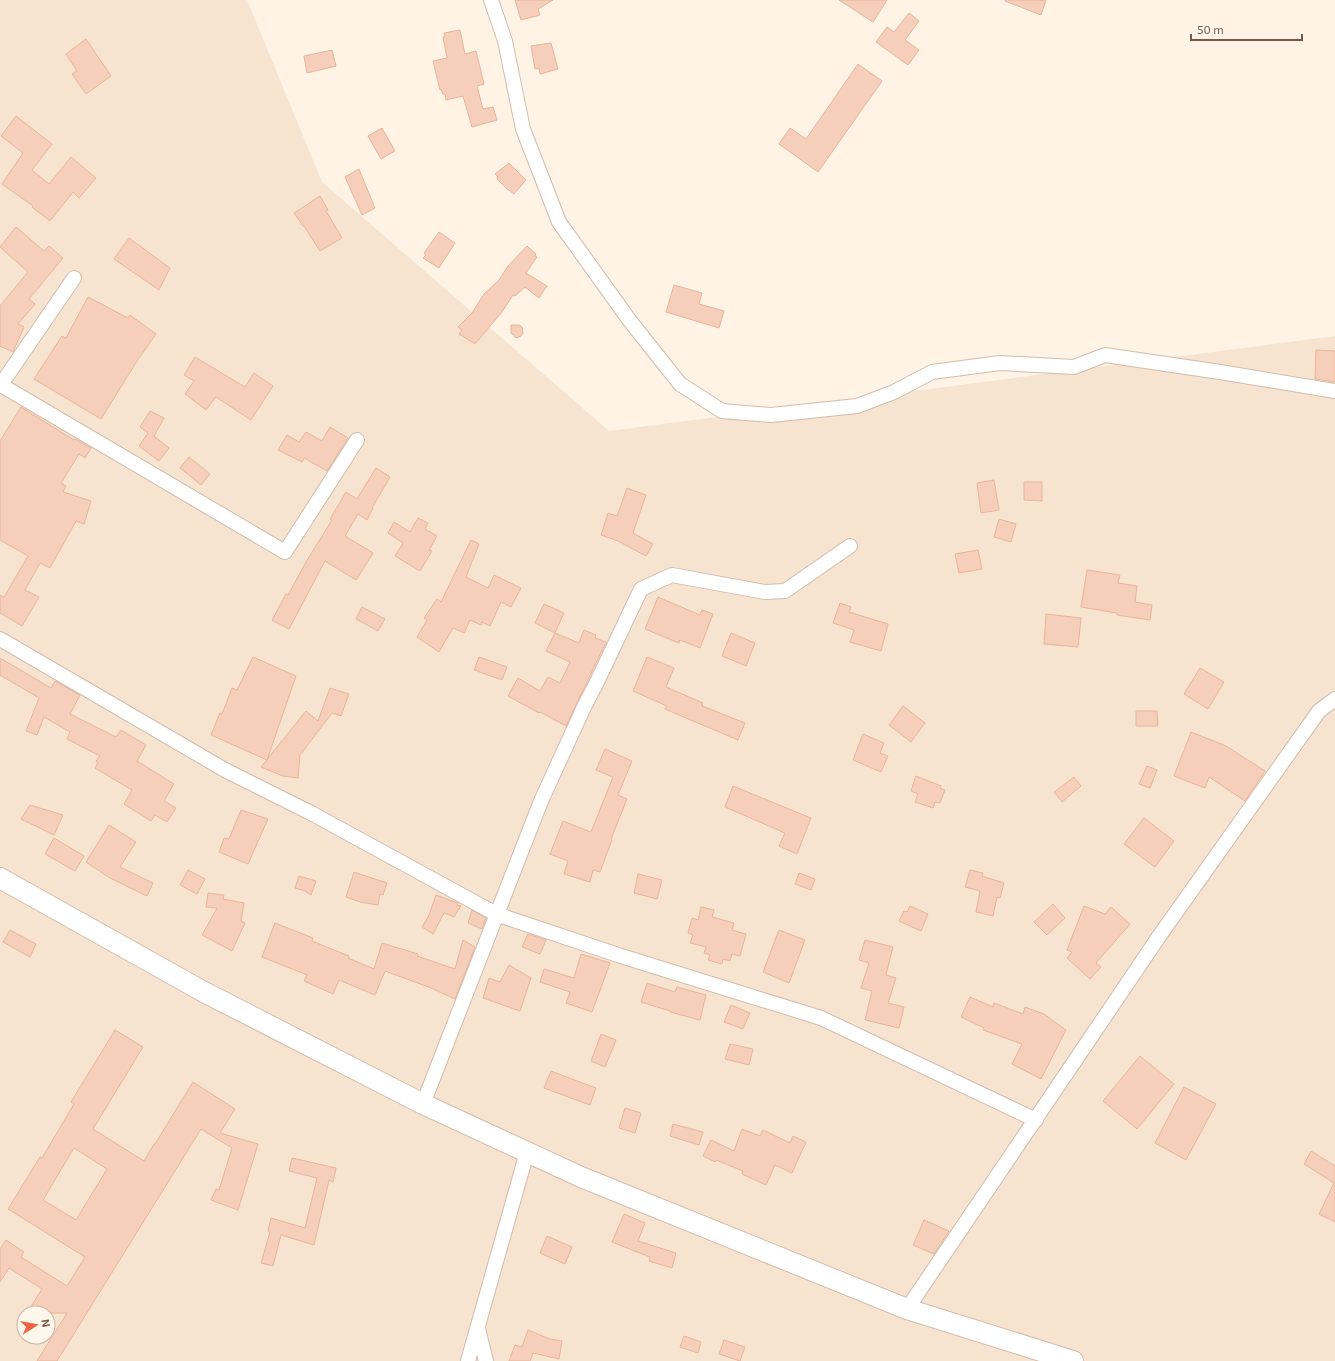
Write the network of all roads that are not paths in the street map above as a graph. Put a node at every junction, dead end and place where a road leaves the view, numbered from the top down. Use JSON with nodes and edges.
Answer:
{"nodes":[{"id":1,"x":491,"y":0,"type":"edge"},
{"id":2,"x":74,"y":278,"type":"dead end"},
{"id":3,"x":0,"y":385,"type":"edge"},
{"id":4,"x":1335,"y":391,"type":"edge"},
{"id":5,"x":357,"y":440,"type":"dead end"},
{"id":6,"x":850,"y":546,"type":"dead end"},
{"id":7,"x":0,"y":639,"type":"edge"},
{"id":8,"x":1335,"y":700,"type":"edge"},
{"id":9,"x":0,"y":878,"type":"edge"},
{"id":10,"x":496,"y":914,"type":"junction"},
{"id":11,"x":423,"y":1104,"type":"junction"},
{"id":12,"x":1036,"y":1120,"type":"junction"},
{"id":13,"x":527,"y":1152,"type":"junction"},
{"id":14,"x":906,"y":1309,"type":"junction"},
{"id":15,"x":478,"y":1327,"type":"junction"},
{"id":16,"x":468,"y":1361,"type":"edge"},
{"id":17,"x":486,"y":1361,"type":"edge"},
{"id":18,"x":1073,"y":1361,"type":"edge"}],
"edges":[{"from":1,"to":4,"type":"street"},
{"from":2,"to":3,"type":"street"},
{"from":3,"to":5,"type":"street"},
{"from":6,"to":10,"type":"street"},
{"from":7,"to":10,"type":"street"},
{"from":8,"to":12,"type":"street"},
{"from":9,"to":11,"type":"main road"},
{"from":10,"to":11,"type":"street"},
{"from":10,"to":12,"type":"street"},
{"from":11,"to":13,"type":"main road"},
{"from":12,"to":14,"type":"street"},
{"from":13,"to":14,"type":"main road"},
{"from":13,"to":15,"type":"street"},
{"from":14,"to":18,"type":"main road"},
{"from":15,"to":16,"type":"street"},
{"from":15,"to":17,"type":"street"}]}
